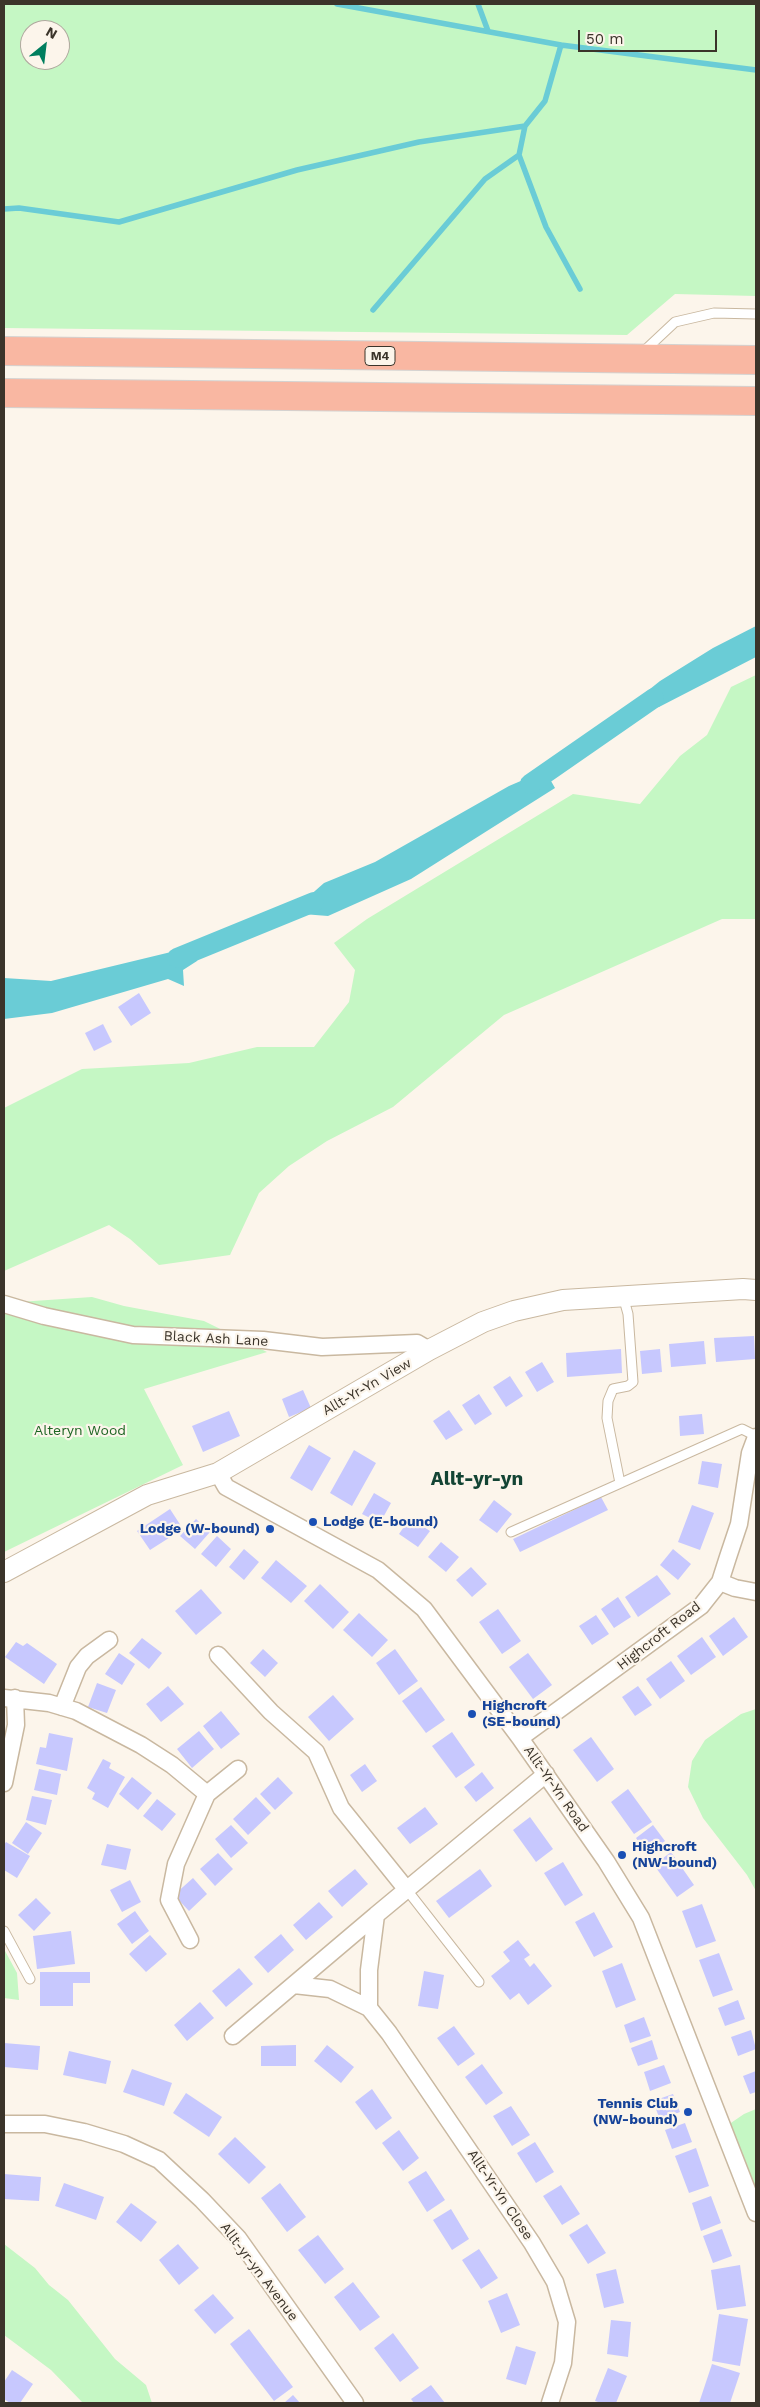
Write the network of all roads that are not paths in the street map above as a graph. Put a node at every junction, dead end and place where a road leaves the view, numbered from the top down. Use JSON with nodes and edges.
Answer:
{"nodes":[{"id":1,"x":756,"y":314,"type":"edge"},
{"id":2,"x":4,"y":351,"type":"edge"},
{"id":3,"x":636,"y":359,"type":"junction"},
{"id":4,"x":756,"y":360,"type":"edge"},
{"id":5,"x":4,"y":393,"type":"edge"},
{"id":6,"x":756,"y":401,"type":"edge"},
{"id":7,"x":756,"y":1290,"type":"edge"},
{"id":8,"x":623,"y":1296,"type":"junction"},
{"id":9,"x":4,"y":1304,"type":"edge"},
{"id":10,"x":430,"y":1350,"type":"junction"},
{"id":11,"x":756,"y":1436,"type":"edge"},
{"id":12,"x":218,"y":1473,"type":"junction"},
{"id":13,"x":620,"y":1483,"type":"junction"},
{"id":14,"x":511,"y":1532,"type":"dead end"},
{"id":15,"x":4,"y":1572,"type":"edge"},
{"id":16,"x":720,"y":1582,"type":"junction"},
{"id":17,"x":756,"y":1592,"type":"edge"},
{"id":18,"x":109,"y":1640,"type":"dead end"},
{"id":19,"x":218,"y":1654,"type":"dead end"},
{"id":20,"x":9,"y":1698,"type":"edge"},
{"id":21,"x":62,"y":1707,"type":"junction"},
{"id":22,"x":520,"y":1738,"type":"junction"},
{"id":23,"x":238,"y":1769,"type":"dead end"},
{"id":24,"x":546,"y":1774,"type":"junction"},
{"id":25,"x":4,"y":1783,"type":"edge"},
{"id":26,"x":208,"y":1794,"type":"junction"},
{"id":27,"x":407,"y":1890,"type":"junction"},
{"id":28,"x":376,"y":1915,"type":"junction"},
{"id":29,"x":4,"y":1931,"type":"edge"},
{"id":30,"x":190,"y":1940,"type":"dead end"},
{"id":31,"x":30,"y":1979,"type":"dead end"},
{"id":32,"x":479,"y":1982,"type":"dead end"},
{"id":33,"x":294,"y":1985,"type":"junction"},
{"id":34,"x":369,"y":2008,"type":"junction"},
{"id":35,"x":233,"y":2036,"type":"dead end"},
{"id":36,"x":4,"y":2124,"type":"edge"},
{"id":37,"x":756,"y":2213,"type":"edge"},
{"id":38,"x":355,"y":2403,"type":"edge"},
{"id":39,"x":550,"y":2403,"type":"edge"}],
"edges":[{"from":1,"to":3,"type":"lane"},
{"from":2,"to":3,"type":"highway","number":"M4"},
{"from":3,"to":4,"type":"highway","number":"M4"},
{"from":5,"to":6,"type":"highway"},
{"from":7,"to":8,"type":"street","name":"Allt-Yr-Yn View"},
{"from":8,"to":10,"type":"street","name":"Allt-Yr-Yn View"},
{"from":8,"to":13,"type":"lane"},
{"from":9,"to":10,"type":"street","name":"Black Ash Lane"},
{"from":10,"to":12,"type":"street","name":"Allt-Yr-Yn View"},
{"from":11,"to":13,"type":"lane"},
{"from":11,"to":16,"type":"street","name":"Highcroft Road"},
{"from":12,"to":15,"type":"street","name":"Allt-Yr-Yn View"},
{"from":12,"to":22,"type":"street","name":"Allt-Yr-Yn Road"},
{"from":13,"to":14,"type":"lane"},
{"from":16,"to":17,"type":"street"},
{"from":16,"to":22,"type":"street","name":"Highcroft Road"},
{"from":18,"to":21,"type":"street"},
{"from":19,"to":27,"type":"street"},
{"from":20,"to":21,"type":"street"},
{"from":20,"to":25,"type":"street"},
{"from":21,"to":26,"type":"street"},
{"from":22,"to":24,"type":"street","name":"Allt-Yr-Yn Road"},
{"from":23,"to":26,"type":"street"},
{"from":24,"to":27,"type":"street"},
{"from":24,"to":37,"type":"street","name":"Allt-Yr-Yn Road"},
{"from":26,"to":30,"type":"street"},
{"from":27,"to":28,"type":"street"},
{"from":27,"to":32,"type":"lane"},
{"from":28,"to":33,"type":"street"},
{"from":28,"to":34,"type":"street"},
{"from":29,"to":31,"type":"lane"},
{"from":33,"to":34,"type":"street","name":"Allt-Yr-Yn Close"},
{"from":33,"to":35,"type":"street"},
{"from":34,"to":39,"type":"street","name":"Allt-Yr-Yn Close"},
{"from":36,"to":38,"type":"street","name":"Allt-yr-yn Avenue"}]}
